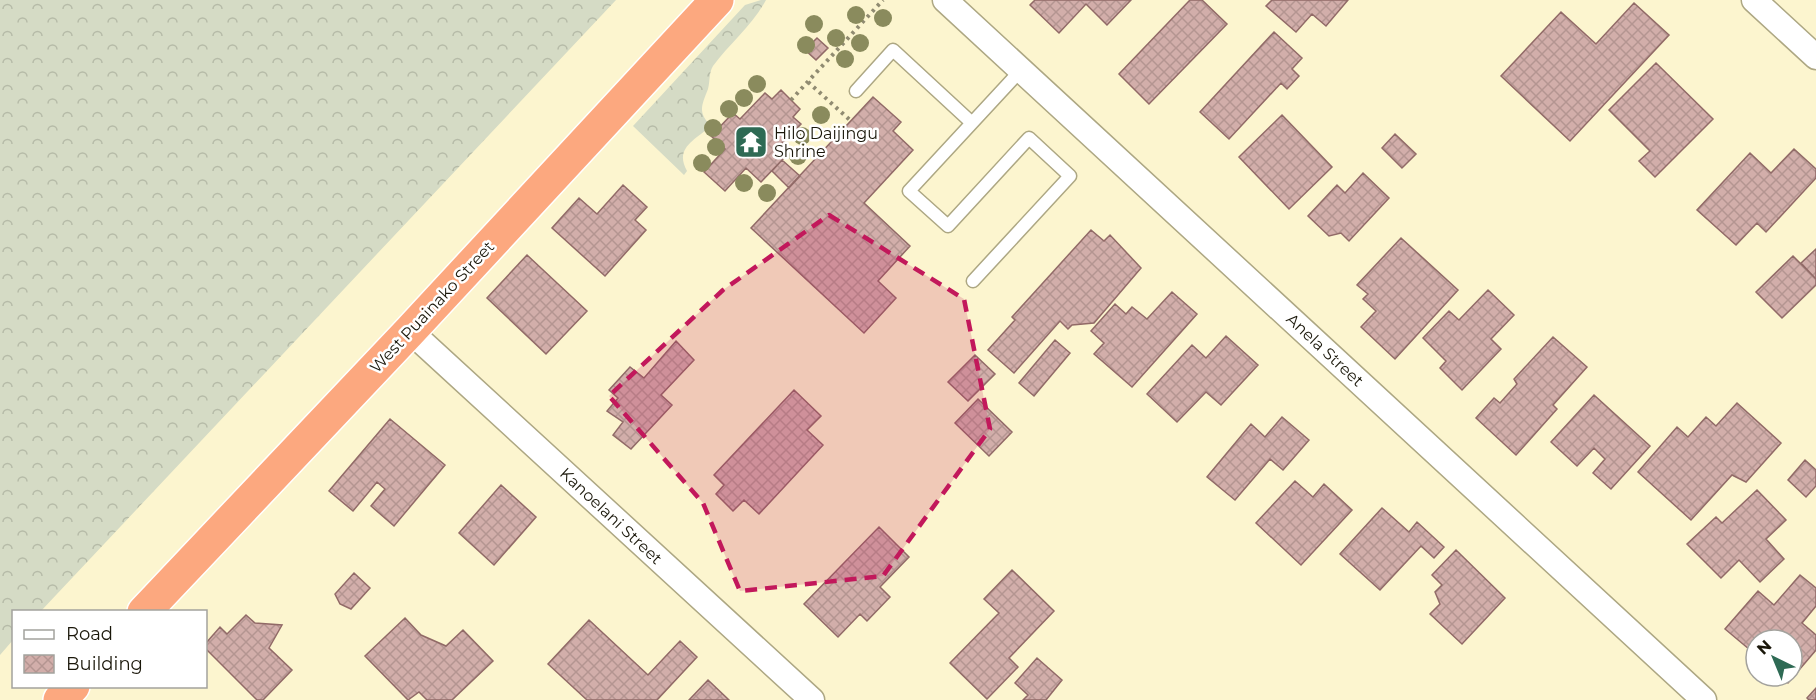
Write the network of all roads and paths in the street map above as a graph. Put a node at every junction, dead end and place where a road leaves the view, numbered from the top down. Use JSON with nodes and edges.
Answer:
{"nodes":[{"id":1,"x":717,"y":0,"type":"edge"},
{"id":2,"x":883,"y":0,"type":"edge"},
{"id":3,"x":945,"y":0,"type":"edge"},
{"id":4,"x":1754,"y":0,"type":"edge"},
{"id":5,"x":1816,"y":57,"type":"edge"},
{"id":6,"x":1021,"y":70,"type":"junction"},
{"id":7,"x":808,"y":82,"type":"junction"},
{"id":8,"x":856,"y":92,"type":"dead end"},
{"id":9,"x":791,"y":100,"type":"dead end"},
{"id":10,"x":851,"y":121,"type":"dead end"},
{"id":11,"x":972,"y":123,"type":"junction"},
{"id":12,"x":973,"y":281,"type":"dead end"},
{"id":13,"x":411,"y":331,"type":"junction"},
{"id":14,"x":146,"y":610,"type":"edge"},
{"id":15,"x":72,"y":688,"type":"edge"},
{"id":16,"x":60,"y":700,"type":"edge"},
{"id":17,"x":812,"y":700,"type":"edge"},
{"id":18,"x":1704,"y":700,"type":"edge"}],
"edges":[{"from":1,"to":13,"type":"highway","name":"West Puainako Street"},
{"from":2,"to":7,"type":"path"},
{"from":3,"to":6,"type":"street","name":"Anela Street"},
{"from":4,"to":5,"type":"street"},
{"from":6,"to":11,"type":"lane"},
{"from":6,"to":18,"type":"street","name":"Anela Street"},
{"from":7,"to":9,"type":"path"},
{"from":7,"to":10,"type":"path"},
{"from":8,"to":11,"type":"lane"},
{"from":11,"to":12,"type":"lane"},
{"from":13,"to":14,"type":"highway","name":"West Puainako Street"},
{"from":13,"to":17,"type":"street","name":"Kanoelani Street"},
{"from":15,"to":16,"type":"highway"}]}
